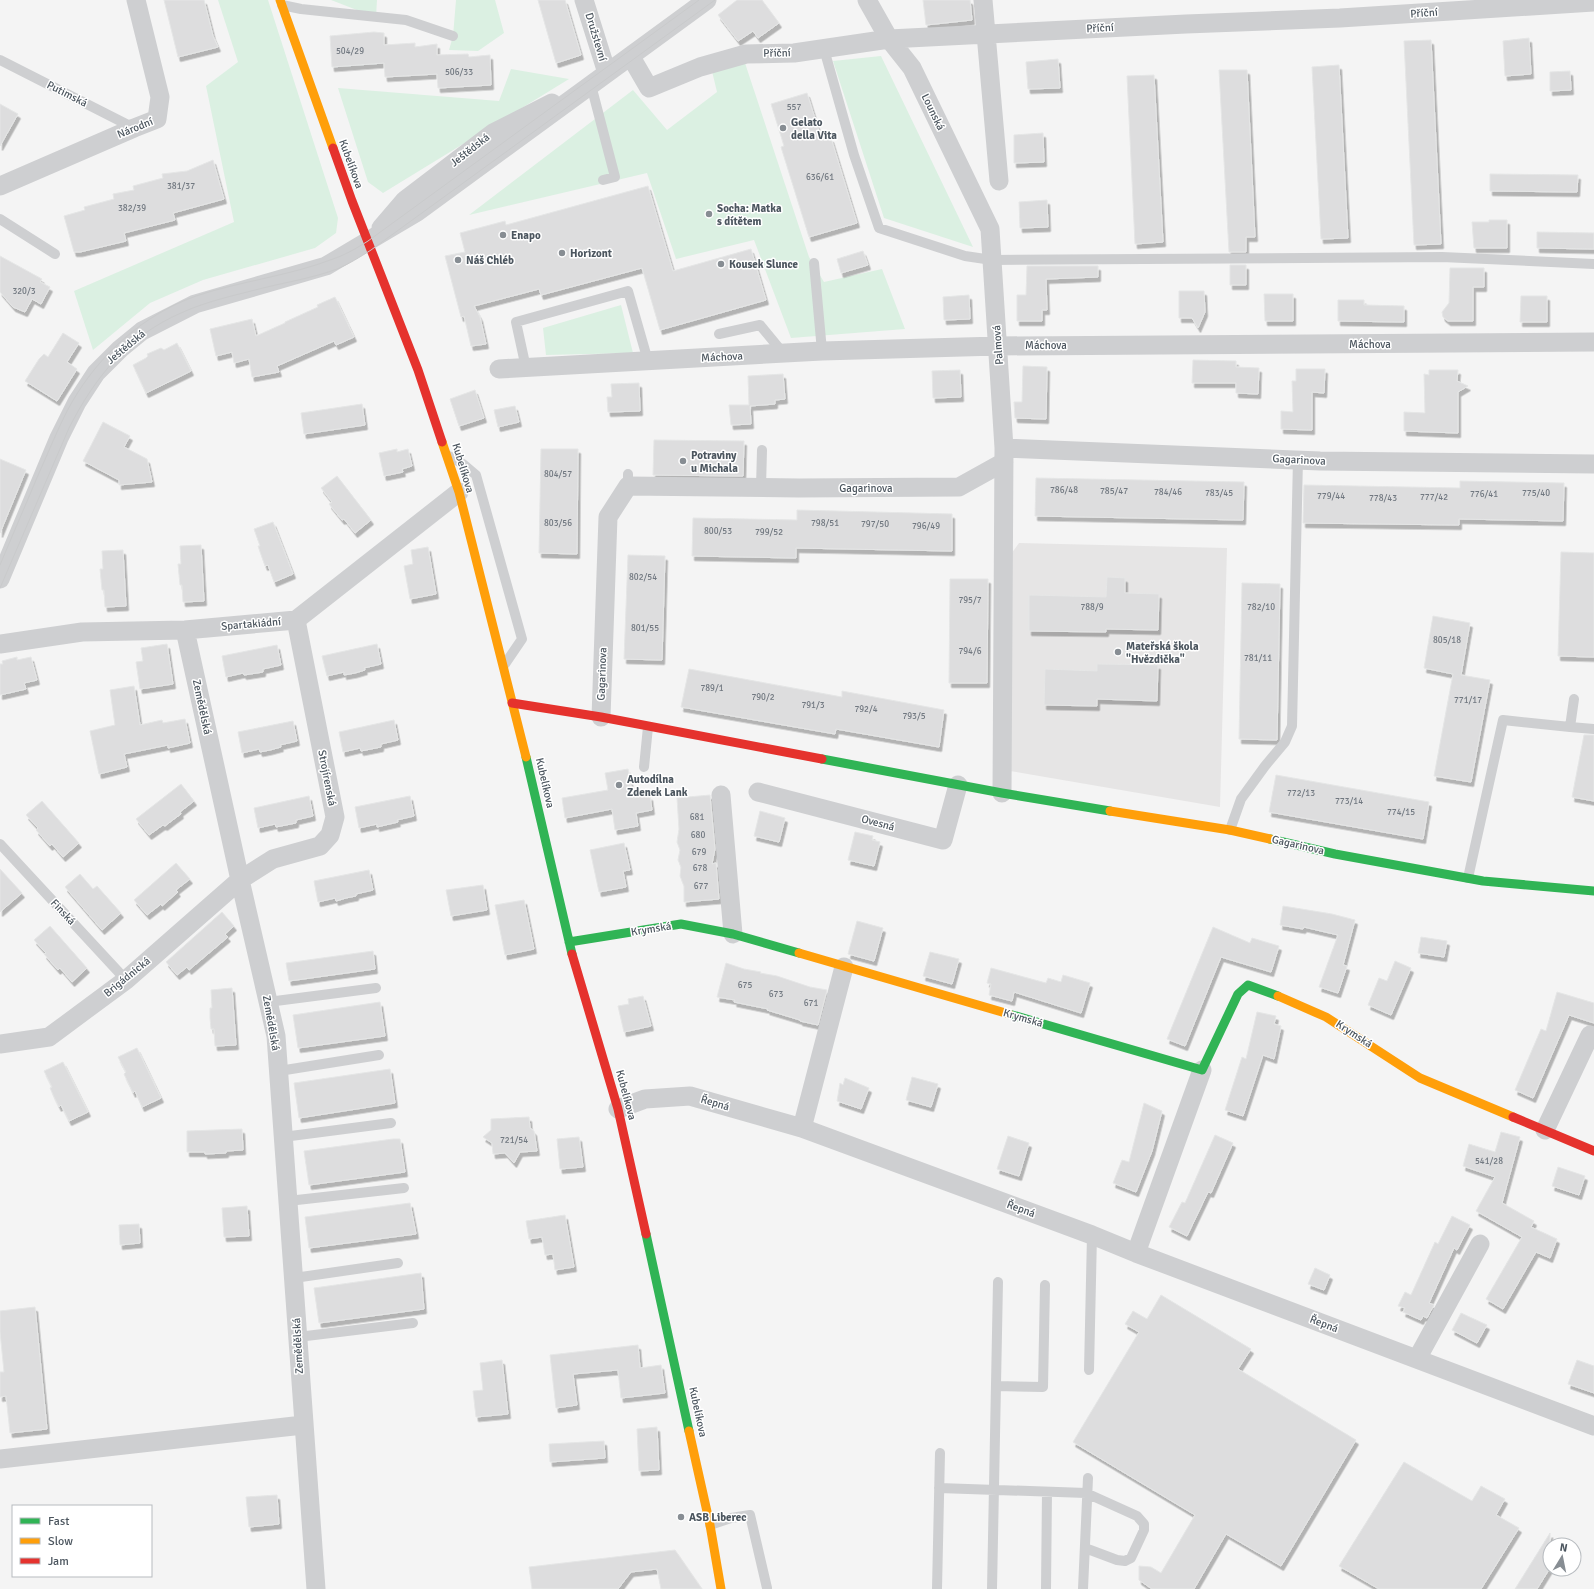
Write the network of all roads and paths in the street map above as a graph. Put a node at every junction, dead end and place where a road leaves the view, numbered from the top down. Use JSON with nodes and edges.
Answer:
{"nodes":[{"id":1,"x":136,"y":0,"type":"edge"},
{"id":2,"x":584,"y":0,"type":"edge"},
{"id":3,"x":707,"y":0,"type":"edge"},
{"id":4,"x":867,"y":0,"type":"edge"},
{"id":5,"x":983,"y":0,"type":"edge"},
{"id":6,"x":1594,"y":2,"type":"edge"},
{"id":7,"x":281,"y":3,"type":"edge"},
{"id":8,"x":986,"y":34,"type":"junction"},
{"id":9,"x":453,"y":36,"type":"dead end"},
{"id":10,"x":889,"y":39,"type":"junction"},
{"id":11,"x":824,"y":49,"type":"junction"},
{"id":12,"x":631,"y":57,"type":"junction"},
{"id":13,"x":0,"y":60,"type":"edge"},
{"id":14,"x":607,"y":73,"type":"junction"},
{"id":15,"x":591,"y":85,"type":"junction"},
{"id":16,"x":134,"y":128,"type":"junction"},
{"id":17,"x":602,"y":180,"type":"dead end"},
{"id":18,"x":999,"y":181,"type":"dead end"},
{"id":19,"x":0,"y":186,"type":"edge"},
{"id":20,"x":0,"y":219,"type":"edge"},
{"id":21,"x":990,"y":229,"type":"joint"},
{"id":22,"x":368,"y":242,"type":"junction"},
{"id":23,"x":55,"y":254,"type":"dead end"},
{"id":24,"x":992,"y":260,"type":"junction"},
{"id":25,"x":814,"y":263,"type":"dead end"},
{"id":26,"x":1594,"y":264,"type":"edge"},
{"id":27,"x":719,"y":334,"type":"dead end"},
{"id":28,"x":1594,"y":342,"type":"edge"},
{"id":29,"x":998,"y":346,"type":"junction"},
{"id":30,"x":822,"y":351,"type":"junction"},
{"id":31,"x":783,"y":353,"type":"junction"},
{"id":32,"x":648,"y":361,"type":"junction"},
{"id":33,"x":526,"y":368,"type":"junction"},
{"id":34,"x":499,"y":369,"type":"dead end"},
{"id":35,"x":762,"y":450,"type":"dead end"},
{"id":36,"x":447,"y":455,"type":"junction"},
{"id":37,"x":1004,"y":455,"type":"junction"},
{"id":38,"x":1298,"y":459,"type":"junction"},
{"id":39,"x":1594,"y":464,"type":"edge"},
{"id":40,"x":761,"y":487,"type":"junction"},
{"id":41,"x":459,"y":492,"type":"junction"},
{"id":42,"x":0,"y":578,"type":"edge"},
{"id":43,"x":296,"y":620,"type":"junction"},
{"id":44,"x":185,"y":630,"type":"junction"},
{"id":45,"x":0,"y":644,"type":"edge"},
{"id":46,"x":503,"y":667,"type":"junction"},
{"id":47,"x":1574,"y":699,"type":"dead end"},
{"id":48,"x":512,"y":703,"type":"junction"},
{"id":49,"x":601,"y":717,"type":"junction"},
{"id":50,"x":648,"y":727,"type":"junction"},
{"id":51,"x":1570,"y":727,"type":"junction"},
{"id":52,"x":1594,"y":729,"type":"edge"},
{"id":53,"x":644,"y":767,"type":"dead end"},
{"id":54,"x":958,"y":785,"type":"junction"},
{"id":55,"x":758,"y":792,"type":"dead end"},
{"id":56,"x":1002,"y":793,"type":"junction"},
{"id":57,"x":721,"y":795,"type":"dead end"},
{"id":58,"x":1230,"y":830,"type":"junction"},
{"id":59,"x":0,"y":844,"type":"edge"},
{"id":60,"x":1468,"y":878,"type":"junction"},
{"id":61,"x":240,"y":880,"type":"junction"},
{"id":62,"x":1594,"y":891,"type":"edge"},
{"id":63,"x":734,"y":934,"type":"junction"},
{"id":64,"x":569,"y":942,"type":"junction"},
{"id":65,"x":844,"y":967,"type":"junction"},
{"id":66,"x":126,"y":980,"type":"junction"},
{"id":67,"x":376,"y":988,"type":"dead end"},
{"id":68,"x":268,"y":1002,"type":"junction"},
{"id":69,"x":1590,"y":1035,"type":"dead end"},
{"id":70,"x":0,"y":1044,"type":"edge"},
{"id":71,"x":379,"y":1055,"type":"dead end"},
{"id":72,"x":1202,"y":1070,"type":"junction"},
{"id":73,"x":278,"y":1071,"type":"junction"},
{"id":74,"x":618,"y":1109,"type":"junction"},
{"id":75,"x":391,"y":1123,"type":"dead end"},
{"id":76,"x":802,"y":1128,"type":"junction"},
{"id":77,"x":1545,"y":1130,"type":"junction"},
{"id":78,"x":283,"y":1137,"type":"junction"},
{"id":79,"x":1594,"y":1151,"type":"edge"},
{"id":80,"x":404,"y":1188,"type":"dead end"},
{"id":81,"x":288,"y":1201,"type":"junction"},
{"id":82,"x":1092,"y":1235,"type":"junction"},
{"id":83,"x":1480,"y":1244,"type":"dead end"},
{"id":84,"x":1136,"y":1253,"type":"junction"},
{"id":85,"x":398,"y":1263,"type":"dead end"},
{"id":86,"x":294,"y":1278,"type":"junction"},
{"id":87,"x":998,"y":1282,"type":"dead end"},
{"id":88,"x":1045,"y":1285,"type":"dead end"},
{"id":89,"x":413,"y":1323,"type":"dead end"},
{"id":90,"x":298,"y":1337,"type":"junction"},
{"id":91,"x":1417,"y":1359,"type":"junction"},
{"id":92,"x":1089,"y":1370,"type":"dead end"},
{"id":93,"x":996,"y":1386,"type":"junction"},
{"id":94,"x":303,"y":1425,"type":"junction"},
{"id":95,"x":1594,"y":1426,"type":"edge"},
{"id":96,"x":940,"y":1453,"type":"dead end"},
{"id":97,"x":0,"y":1459,"type":"edge"},
{"id":98,"x":1088,"y":1478,"type":"dead end"},
{"id":99,"x":939,"y":1488,"type":"junction"},
{"id":100,"x":994,"y":1490,"type":"junction"},
{"id":101,"x":1047,"y":1492,"type":"junction"},
{"id":102,"x":1086,"y":1493,"type":"junction"},
{"id":103,"x":710,"y":1525,"type":"junction"},
{"id":104,"x":1085,"y":1548,"type":"junction"},
{"id":105,"x":767,"y":1588,"type":"edge"},
{"id":106,"x":316,"y":1589,"type":"edge"},
{"id":107,"x":721,"y":1589,"type":"edge"},
{"id":108,"x":937,"y":1589,"type":"edge"},
{"id":109,"x":992,"y":1589,"type":"edge"},
{"id":110,"x":1046,"y":1589,"type":"edge"},
{"id":111,"x":1083,"y":1589,"type":"edge"}],
"edges":[{"from":1,"to":16,"type":"street","name":"Národní"},
{"from":2,"to":14,"type":"street","name":"Družstevní"},
{"from":3,"to":12,"type":"street","name":"Ještědská"},
{"from":4,"to":10,"type":"street","name":"Lounská"},
{"from":5,"to":8,"type":"street"},
{"from":6,"to":8,"type":"street","name":"Příční"},
{"from":7,"to":9,"type":"lane"},
{"from":7,"to":22,"type":"street","name":"Kubelíkova"},
{"from":8,"to":10,"type":"street","name":"Příční"},
{"from":8,"to":18,"type":"street"},
{"from":10,"to":11,"type":"street","name":"Příční"},
{"from":10,"to":21,"type":"street","name":"Lounská"},
{"from":11,"to":12,"type":"street","name":"Příční"},
{"from":11,"to":24,"type":"lane"},
{"from":12,"to":14,"type":"street","name":"Ještědská"},
{"from":13,"to":16,"type":"lane","name":"Putimská"},
{"from":14,"to":15,"type":"street","name":"Ještědská"},
{"from":15,"to":17,"type":"lane"},
{"from":15,"to":22,"type":"street","name":"Ještědská"},
{"from":16,"to":19,"type":"street","name":"Národní"},
{"from":20,"to":23,"type":"lane"},
{"from":21,"to":24,"type":"street","name":"Palmová"},
{"from":22,"to":36,"type":"street","name":"Kubelíkova"},
{"from":22,"to":42,"type":"street","name":"Ještědská"},
{"from":24,"to":26,"type":"lane"},
{"from":24,"to":29,"type":"street","name":"Palmová"},
{"from":25,"to":30,"type":"lane"},
{"from":27,"to":31,"type":"lane"},
{"from":28,"to":29,"type":"street","name":"Máchova"},
{"from":29,"to":30,"type":"street","name":"Máchova"},
{"from":29,"to":37,"type":"street","name":"Palmová"},
{"from":30,"to":31,"type":"street","name":"Máchova"},
{"from":31,"to":32,"type":"street","name":"Máchova"},
{"from":32,"to":33,"type":"street","name":"Máchova"},
{"from":32,"to":33,"type":"lane"},
{"from":33,"to":34,"type":"street","name":"Máchova"},
{"from":35,"to":40,"type":"lane"},
{"from":36,"to":41,"type":"street","name":"Kubelíkova"},
{"from":36,"to":46,"type":"lane"},
{"from":37,"to":38,"type":"street","name":"Gagarinova"},
{"from":37,"to":40,"type":"street","name":"Gagarinova"},
{"from":37,"to":56,"type":"street"},
{"from":38,"to":39,"type":"street","name":"Gagarinova"},
{"from":38,"to":58,"type":"lane"},
{"from":40,"to":49,"type":"street","name":"Gagarinova"},
{"from":41,"to":43,"type":"street","name":"Spartakiádní"},
{"from":41,"to":46,"type":"street","name":"Kubelíkova"},
{"from":43,"to":44,"type":"street","name":"Spartakiádní"},
{"from":43,"to":61,"type":"street","name":"Strojírenská"},
{"from":44,"to":45,"type":"street","name":"Spartakiádní"},
{"from":44,"to":61,"type":"street","name":"Zemědělská"},
{"from":46,"to":48,"type":"street","name":"Kubelíkova"},
{"from":47,"to":51,"type":"lane"},
{"from":48,"to":49,"type":"street","name":"Gagarinova"},
{"from":48,"to":64,"type":"street","name":"Kubelíkova"},
{"from":49,"to":50,"type":"street","name":"Gagarinova"},
{"from":50,"to":53,"type":"lane"},
{"from":50,"to":54,"type":"street","name":"Gagarinova"},
{"from":51,"to":52,"type":"lane"},
{"from":51,"to":60,"type":"lane"},
{"from":54,"to":55,"type":"street","name":"Ovesná"},
{"from":54,"to":56,"type":"street","name":"Gagarinova"},
{"from":56,"to":58,"type":"street","name":"Gagarinova"},
{"from":57,"to":63,"type":"street"},
{"from":58,"to":60,"type":"street","name":"Gagarinova"},
{"from":59,"to":66,"type":"lane","name":"Finská"},
{"from":60,"to":62,"type":"street","name":"Gagarinova"},
{"from":61,"to":66,"type":"street","name":"Brigádnická"},
{"from":61,"to":68,"type":"street","name":"Zemědělská"},
{"from":63,"to":64,"type":"street","name":"Krymská"},
{"from":63,"to":65,"type":"street","name":"Krymská"},
{"from":64,"to":74,"type":"street","name":"Kubelíkova"},
{"from":65,"to":72,"type":"street","name":"Krymská"},
{"from":65,"to":76,"type":"street"},
{"from":66,"to":70,"type":"street","name":"Brigádnická"},
{"from":67,"to":68,"type":"lane"},
{"from":68,"to":73,"type":"street","name":"Zemědělská"},
{"from":69,"to":77,"type":"street"},
{"from":71,"to":73,"type":"lane"},
{"from":72,"to":77,"type":"street","name":"Krymská"},
{"from":72,"to":84,"type":"street","name":"Krymská"},
{"from":73,"to":78,"type":"street","name":"Zemědělská"},
{"from":74,"to":76,"type":"street","name":"Řepná"},
{"from":74,"to":103,"type":"street","name":"Kubelíkova"},
{"from":75,"to":78,"type":"lane"},
{"from":76,"to":82,"type":"street","name":"Řepná"},
{"from":77,"to":79,"type":"street","name":"Krymská"},
{"from":78,"to":81,"type":"street","name":"Zemědělská"},
{"from":80,"to":81,"type":"lane"},
{"from":81,"to":86,"type":"street","name":"Zemědělská"},
{"from":82,"to":84,"type":"street","name":"Řepná"},
{"from":82,"to":92,"type":"lane"},
{"from":83,"to":91,"type":"street"},
{"from":84,"to":91,"type":"street","name":"Řepná"},
{"from":85,"to":86,"type":"lane"},
{"from":86,"to":90,"type":"street","name":"Zemědělská"},
{"from":87,"to":93,"type":"lane"},
{"from":88,"to":93,"type":"lane"},
{"from":89,"to":90,"type":"lane"},
{"from":90,"to":94,"type":"street","name":"Zemědělská"},
{"from":91,"to":95,"type":"street","name":"Řepná"},
{"from":93,"to":100,"type":"lane"},
{"from":94,"to":97,"type":"street"},
{"from":94,"to":106,"type":"street","name":"Zemědělská"},
{"from":96,"to":99,"type":"lane"},
{"from":98,"to":102,"type":"lane"},
{"from":99,"to":100,"type":"lane"},
{"from":99,"to":108,"type":"lane"},
{"from":100,"to":101,"type":"lane"},
{"from":100,"to":109,"type":"lane"},
{"from":101,"to":102,"type":"lane"},
{"from":101,"to":110,"type":"lane"},
{"from":102,"to":104,"type":"lane"},
{"from":102,"to":104,"type":"lane"},
{"from":103,"to":105,"type":"lane"},
{"from":103,"to":107,"type":"street","name":"Kubelíkova"},
{"from":104,"to":111,"type":"lane"}]}
